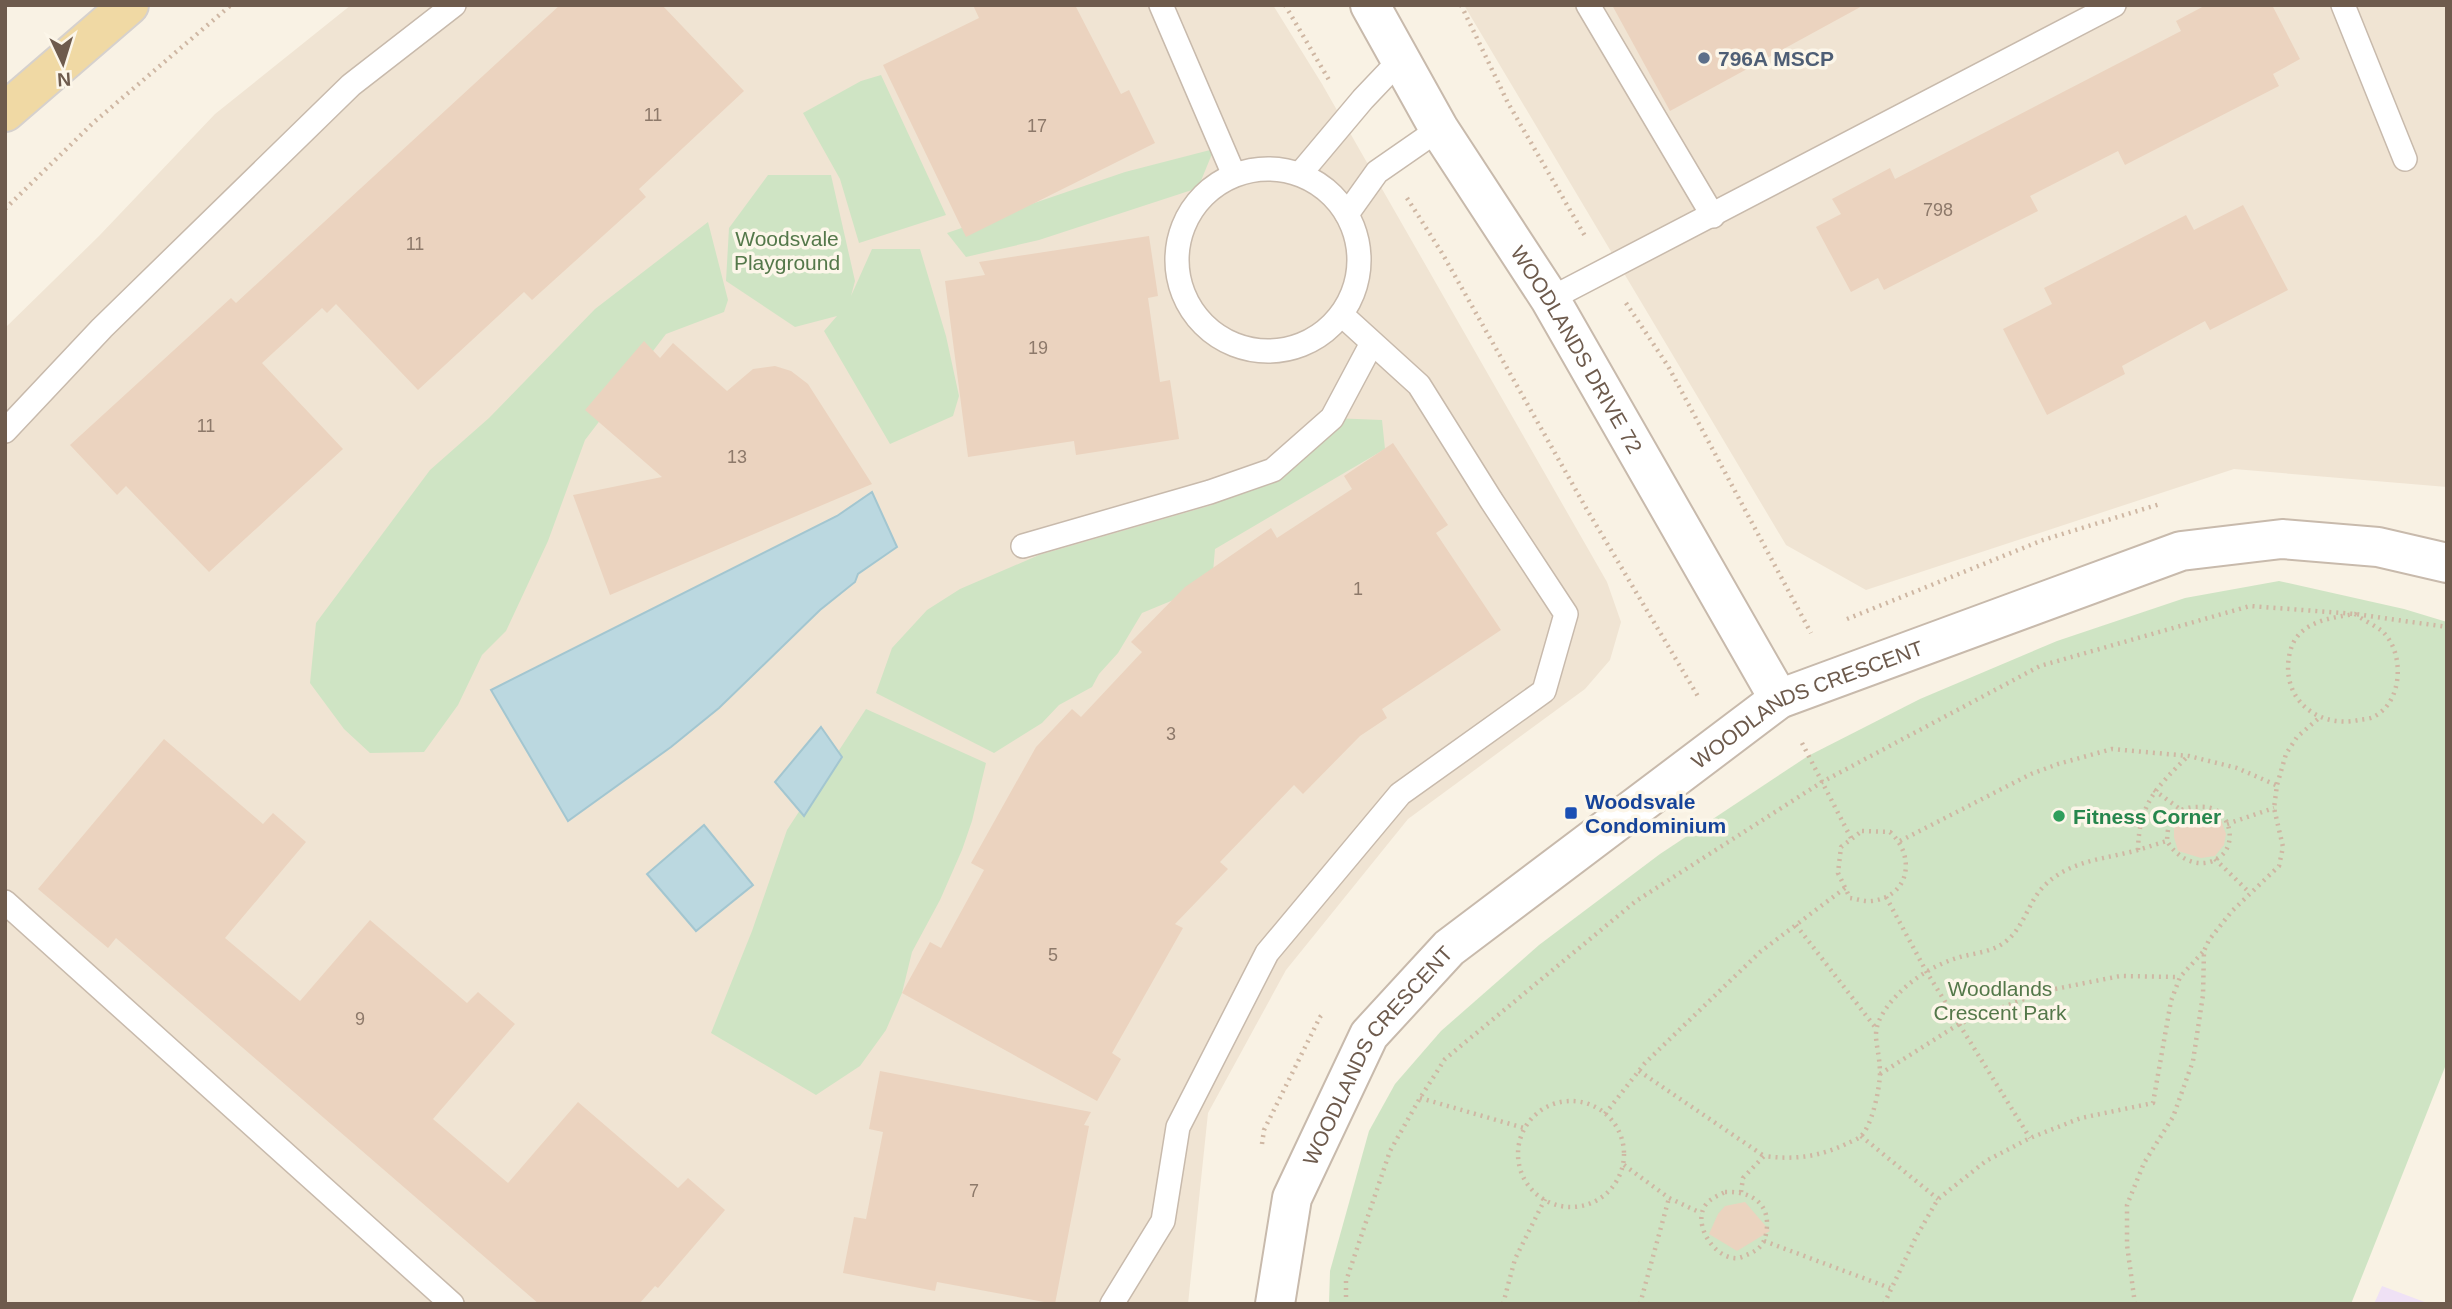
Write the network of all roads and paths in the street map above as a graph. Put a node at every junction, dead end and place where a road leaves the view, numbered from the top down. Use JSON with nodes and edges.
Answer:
{"nodes":[{"id":1,"x":129,"y":5,"type":"edge"},
{"id":2,"x":231,"y":5,"type":"edge"},
{"id":3,"x":454,"y":5,"type":"edge"},
{"id":4,"x":1161,"y":5,"type":"edge"},
{"id":5,"x":1285,"y":5,"type":"edge"},
{"id":6,"x":1370,"y":5,"type":"edge"},
{"id":7,"x":1461,"y":5,"type":"edge"},
{"id":8,"x":1588,"y":5,"type":"edge"},
{"id":9,"x":2114,"y":5,"type":"edge"},
{"id":10,"x":2343,"y":5,"type":"edge"},
{"id":11,"x":1402,"y":58,"type":"junction"},
{"id":12,"x":5,"y":112,"type":"edge"},
{"id":13,"x":1349,"y":115,"type":"junction"},
{"id":14,"x":1439,"y":130,"type":"junction"},
{"id":15,"x":2404,"y":159,"type":"dead end"},
{"id":16,"x":1387,"y":166,"type":"junction"},
{"id":17,"x":1234,"y":174,"type":"junction"},
{"id":18,"x":1300,"y":174,"type":"junction"},
{"id":19,"x":5,"y":209,"type":"edge"},
{"id":20,"x":1347,"y":214,"type":"junction"},
{"id":21,"x":1713,"y":216,"type":"junction"},
{"id":22,"x":1605,"y":270,"type":"junction"},
{"id":23,"x":1550,"y":299,"type":"junction"},
{"id":24,"x":1342,"y":315,"type":"junction"},
{"id":25,"x":1372,"y":343,"type":"junction"},
{"id":26,"x":5,"y":431,"type":"edge"},
{"id":27,"x":1023,"y":546,"type":"dead end"},
{"id":28,"x":2447,"y":562,"type":"edge"},
{"id":29,"x":2355,"y":614,"type":"junction"},
{"id":30,"x":2447,"y":627,"type":"edge"},
{"id":31,"x":1811,"y":633,"type":"dead end"},
{"id":32,"x":1699,"y":699,"type":"dead end"},
{"id":33,"x":1779,"y":699,"type":"junction"},
{"id":34,"x":2319,"y":718,"type":"junction"},
{"id":35,"x":2189,"y":756,"type":"junction"},
{"id":36,"x":1822,"y":782,"type":"junction"},
{"id":37,"x":2277,"y":785,"type":"junction"},
{"id":38,"x":2154,"y":790,"type":"junction"},
{"id":39,"x":2274,"y":808,"type":"junction"},
{"id":40,"x":2180,"y":809,"type":"junction"},
{"id":41,"x":2227,"y":824,"type":"junction"},
{"id":42,"x":1852,"y":838,"type":"junction"},
{"id":43,"x":1900,"y":841,"type":"junction"},
{"id":44,"x":2167,"y":841,"type":"junction"},
{"id":45,"x":2137,"y":850,"type":"junction"},
{"id":46,"x":2215,"y":859,"type":"junction"},
{"id":47,"x":1845,"y":888,"type":"junction"},
{"id":48,"x":2250,"y":893,"type":"junction"},
{"id":49,"x":1886,"y":897,"type":"junction"},
{"id":50,"x":5,"y":902,"type":"edge"},
{"id":51,"x":1796,"y":925,"type":"junction"},
{"id":52,"x":2204,"y":951,"type":"junction"},
{"id":53,"x":1926,"y":971,"type":"junction"},
{"id":54,"x":2180,"y":977,"type":"junction"},
{"id":55,"x":1959,"y":1024,"type":"junction"},
{"id":56,"x":1875,"y":1027,"type":"junction"},
{"id":57,"x":1639,"y":1072,"type":"junction"},
{"id":58,"x":1880,"y":1074,"type":"junction"},
{"id":59,"x":1420,"y":1098,"type":"junction"},
{"id":60,"x":1605,"y":1114,"type":"junction"},
{"id":61,"x":1524,"y":1128,"type":"junction"},
{"id":62,"x":1861,"y":1136,"type":"junction"},
{"id":63,"x":2031,"y":1138,"type":"junction"},
{"id":64,"x":1764,"y":1156,"type":"junction"},
{"id":65,"x":1623,"y":1165,"type":"junction"},
{"id":66,"x":1741,"y":1192,"type":"junction"},
{"id":67,"x":1669,"y":1198,"type":"junction"},
{"id":68,"x":1545,"y":1199,"type":"junction"},
{"id":69,"x":1938,"y":1199,"type":"junction"},
{"id":70,"x":1701,"y":1213,"type":"junction"},
{"id":71,"x":1764,"y":1241,"type":"junction"},
{"id":72,"x":1890,"y":1288,"type":"junction"},
{"id":73,"x":452,"y":1304,"type":"edge"},
{"id":74,"x":1112,"y":1304,"type":"edge"},
{"id":75,"x":1275,"y":1304,"type":"edge"},
{"id":76,"x":1346,"y":1304,"type":"edge"},
{"id":77,"x":1503,"y":1304,"type":"edge"},
{"id":78,"x":1640,"y":1304,"type":"edge"},
{"id":79,"x":1884,"y":1304,"type":"edge"},
{"id":80,"x":2135,"y":1304,"type":"edge"}],
"edges":[{"from":1,"to":12,"type":"main road"},
{"from":2,"to":19,"type":"path"},
{"from":3,"to":26,"type":"lane"},
{"from":4,"to":17,"type":"lane"},
{"from":5,"to":13,"type":"path"},
{"from":6,"to":11,"type":"street","name":"WOODLANDS DRIVE 72"},
{"from":7,"to":22,"type":"path"},
{"from":8,"to":21,"type":"lane"},
{"from":9,"to":21,"type":"lane"},
{"from":10,"to":15,"type":"lane"},
{"from":11,"to":13,"type":"lane"},
{"from":11,"to":14,"type":"street","name":"WOODLANDS DRIVE 72"},
{"from":13,"to":18,"type":"lane"},
{"from":14,"to":16,"type":"lane"},
{"from":14,"to":23,"type":"street","name":"WOODLANDS DRIVE 72"},
{"from":16,"to":20,"type":"lane"},
{"from":16,"to":32,"type":"path"},
{"from":17,"to":18,"type":"lane"},
{"from":17,"to":24,"type":"lane"},
{"from":18,"to":20,"type":"lane"},
{"from":20,"to":24,"type":"lane"},
{"from":21,"to":22,"type":"lane"},
{"from":22,"to":23,"type":"lane"},
{"from":22,"to":31,"type":"path"},
{"from":23,"to":33,"type":"street","name":"WOODLANDS DRIVE 72"},
{"from":24,"to":25,"type":"lane"},
{"from":25,"to":27,"type":"lane"},
{"from":25,"to":74,"type":"lane"},
{"from":28,"to":33,"type":"street","name":"WOODLANDS CRESCENT"},
{"from":29,"to":30,"type":"path"},
{"from":29,"to":34,"type":"path"},
{"from":29,"to":34,"type":"path"},
{"from":29,"to":36,"type":"path"},
{"from":33,"to":36,"type":"path"},
{"from":33,"to":75,"type":"street","name":"WOODLANDS CRESCENT"},
{"from":34,"to":37,"type":"path"},
{"from":35,"to":37,"type":"path"},
{"from":35,"to":38,"type":"path"},
{"from":35,"to":43,"type":"path"},
{"from":36,"to":42,"type":"path"},
{"from":36,"to":59,"type":"path"},
{"from":37,"to":39,"type":"path"},
{"from":38,"to":40,"type":"path"},
{"from":38,"to":45,"type":"path"},
{"from":39,"to":41,"type":"path"},
{"from":39,"to":48,"type":"path"},
{"from":40,"to":41,"type":"path"},
{"from":40,"to":44,"type":"path"},
{"from":41,"to":46,"type":"path"},
{"from":42,"to":43,"type":"path"},
{"from":42,"to":47,"type":"path"},
{"from":43,"to":49,"type":"path"},
{"from":44,"to":45,"type":"path"},
{"from":44,"to":46,"type":"path"},
{"from":45,"to":53,"type":"path"},
{"from":46,"to":48,"type":"path"},
{"from":47,"to":49,"type":"path"},
{"from":47,"to":51,"type":"path"},
{"from":48,"to":52,"type":"path"},
{"from":49,"to":53,"type":"path"},
{"from":50,"to":73,"type":"lane"},
{"from":51,"to":56,"type":"path"},
{"from":51,"to":57,"type":"path"},
{"from":52,"to":54,"type":"path"},
{"from":52,"to":80,"type":"path"},
{"from":53,"to":55,"type":"path"},
{"from":53,"to":56,"type":"path"},
{"from":54,"to":55,"type":"path"},
{"from":54,"to":63,"type":"path"},
{"from":55,"to":58,"type":"path"},
{"from":55,"to":63,"type":"path"},
{"from":56,"to":58,"type":"path"},
{"from":57,"to":60,"type":"path"},
{"from":57,"to":64,"type":"path"},
{"from":58,"to":62,"type":"path"},
{"from":59,"to":61,"type":"path"},
{"from":59,"to":76,"type":"path"},
{"from":60,"to":61,"type":"path"},
{"from":60,"to":65,"type":"path"},
{"from":61,"to":68,"type":"path"},
{"from":62,"to":64,"type":"path"},
{"from":62,"to":69,"type":"path"},
{"from":63,"to":69,"type":"path"},
{"from":64,"to":66,"type":"path"},
{"from":65,"to":67,"type":"path"},
{"from":65,"to":68,"type":"path"},
{"from":66,"to":70,"type":"path"},
{"from":66,"to":71,"type":"path"},
{"from":67,"to":70,"type":"path"},
{"from":67,"to":78,"type":"path"},
{"from":68,"to":77,"type":"path"},
{"from":69,"to":72,"type":"path"},
{"from":70,"to":71,"type":"path"},
{"from":71,"to":72,"type":"path"},
{"from":72,"to":79,"type":"path"}]}
